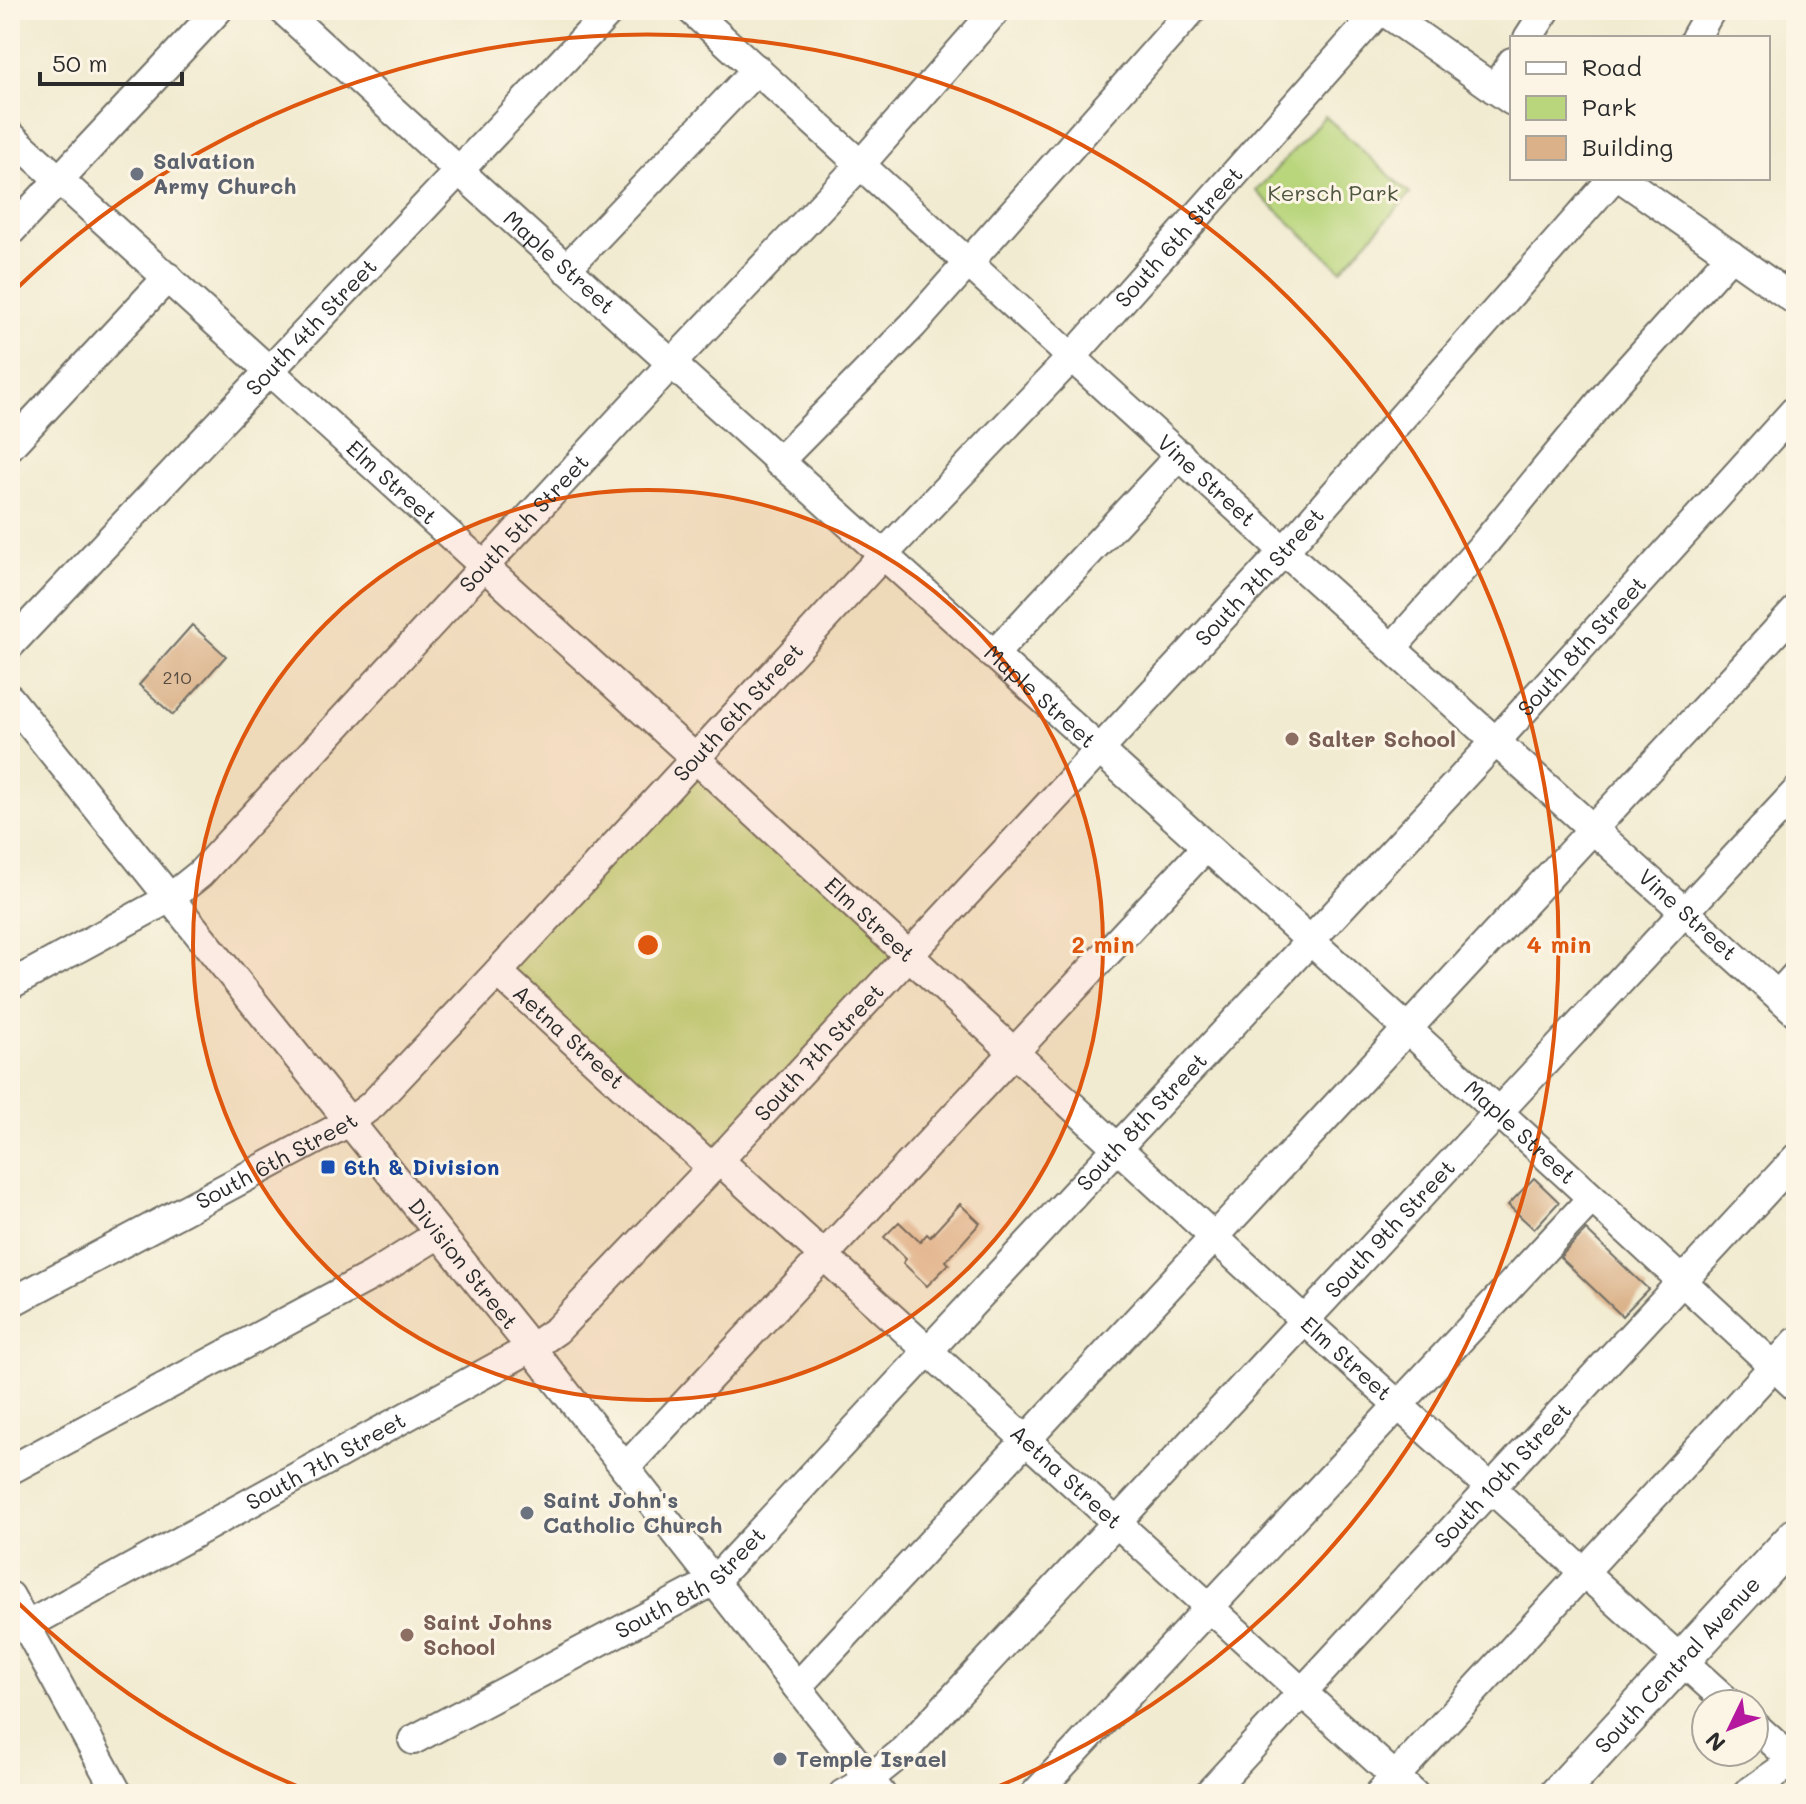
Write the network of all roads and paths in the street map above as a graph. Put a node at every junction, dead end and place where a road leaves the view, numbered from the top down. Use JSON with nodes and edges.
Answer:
{"nodes":[{"id":1,"x":218,"y":10,"type":"edge"},
{"id":2,"x":283,"y":10,"type":"edge"},
{"id":3,"x":611,"y":10,"type":"edge"},
{"id":4,"x":691,"y":10,"type":"edge"},
{"id":5,"x":996,"y":10,"type":"edge"},
{"id":6,"x":1192,"y":10,"type":"edge"},
{"id":7,"x":1381,"y":10,"type":"edge"},
{"id":8,"x":1546,"y":10,"type":"edge"},
{"id":9,"x":1711,"y":10,"type":"edge"},
{"id":10,"x":1529,"y":36,"type":"edge"},
{"id":11,"x":1696,"y":36,"type":"edge"},
{"id":12,"x":757,"y":69,"type":"junction"},
{"id":13,"x":1510,"y":69,"type":"edge"},
{"id":14,"x":1503,"y":95,"type":"edge"},
{"id":15,"x":10,"y":135,"type":"edge"},
{"id":16,"x":862,"y":163,"type":"junction"},
{"id":17,"x":459,"y":171,"type":"junction"},
{"id":18,"x":60,"y":180,"type":"junction"},
{"id":19,"x":1611,"y":180,"type":"edge"},
{"id":20,"x":1624,"y":180,"type":"edge"},
{"id":21,"x":10,"y":232,"type":"edge"},
{"id":22,"x":1731,"y":255,"type":"junction"},
{"id":23,"x":970,"y":262,"type":"junction"},
{"id":24,"x":566,"y":269,"type":"junction"},
{"id":25,"x":168,"y":277,"type":"junction"},
{"id":26,"x":1796,"y":301,"type":"edge"},
{"id":27,"x":1072,"y":357,"type":"junction"},
{"id":28,"x":670,"y":365,"type":"junction"},
{"id":29,"x":269,"y":369,"type":"junction"},
{"id":30,"x":1796,"y":409,"type":"edge"},
{"id":31,"x":10,"y":446,"type":"edge"},
{"id":32,"x":1180,"y":455,"type":"junction"},
{"id":33,"x":778,"y":462,"type":"junction"},
{"id":34,"x":1284,"y":551,"type":"junction"},
{"id":35,"x":883,"y":555,"type":"junction"},
{"id":36,"x":483,"y":567,"type":"junction"},
{"id":37,"x":1796,"y":610,"type":"edge"},
{"id":38,"x":10,"y":645,"type":"edge"},
{"id":39,"x":1392,"y":648,"type":"junction"},
{"id":40,"x":993,"y":655,"type":"junction"},
{"id":41,"x":10,"y":699,"type":"edge"},
{"id":42,"x":1497,"y":740,"type":"junction"},
{"id":43,"x":1098,"y":750,"type":"junction"},
{"id":44,"x":695,"y":758,"type":"junction"},
{"id":45,"x":1796,"y":792,"type":"edge"},
{"id":46,"x":1594,"y":831,"type":"junction"},
{"id":47,"x":1206,"y":847,"type":"junction"},
{"id":48,"x":170,"y":898,"type":"junction"},
{"id":49,"x":1685,"y":912,"type":"junction"},
{"id":50,"x":1310,"y":940,"type":"junction"},
{"id":51,"x":908,"y":956,"type":"junction"},
{"id":52,"x":498,"y":972,"type":"junction"},
{"id":53,"x":10,"y":985,"type":"edge"},
{"id":54,"x":1790,"y":994,"type":"edge"},
{"id":55,"x":1409,"y":1031,"type":"junction"},
{"id":56,"x":1014,"y":1054,"type":"junction"},
{"id":57,"x":1499,"y":1114,"type":"junction"},
{"id":58,"x":349,"y":1122,"type":"junction"},
{"id":59,"x":1117,"y":1148,"type":"junction"},
{"id":60,"x":1796,"y":1158,"type":"edge"},
{"id":61,"x":715,"y":1164,"type":"junction"},
{"id":62,"x":1592,"y":1198,"type":"junction"},
{"id":63,"x":439,"y":1234,"type":"junction"},
{"id":64,"x":1215,"y":1237,"type":"junction"},
{"id":65,"x":824,"y":1255,"type":"junction"},
{"id":66,"x":1682,"y":1281,"type":"junction"},
{"id":67,"x":10,"y":1303,"type":"edge"},
{"id":68,"x":1304,"y":1320,"type":"junction"},
{"id":69,"x":1796,"y":1342,"type":"edge"},
{"id":70,"x":531,"y":1348,"type":"junction"},
{"id":71,"x":930,"y":1352,"type":"junction"},
{"id":72,"x":1774,"y":1366,"type":"junction"},
{"id":73,"x":1796,"y":1387,"type":"edge"},
{"id":74,"x":1399,"y":1405,"type":"junction"},
{"id":75,"x":1025,"y":1438,"type":"junction"},
{"id":76,"x":625,"y":1468,"type":"junction"},
{"id":77,"x":10,"y":1470,"type":"edge"},
{"id":78,"x":1490,"y":1488,"type":"junction"},
{"id":79,"x":1116,"y":1521,"type":"junction"},
{"id":80,"x":1796,"y":1536,"type":"edge"},
{"id":81,"x":1585,"y":1573,"type":"junction"},
{"id":82,"x":714,"y":1581,"type":"junction"},
{"id":83,"x":10,"y":1596,"type":"edge"},
{"id":84,"x":1210,"y":1607,"type":"junction"},
{"id":85,"x":26,"y":1626,"type":"junction"},
{"id":86,"x":1681,"y":1660,"type":"junction"},
{"id":87,"x":797,"y":1687,"type":"junction"},
{"id":88,"x":1712,"y":1688,"type":"edge"},
{"id":89,"x":1301,"y":1691,"type":"junction"},
{"id":90,"x":413,"y":1740,"type":"dead end"},
{"id":91,"x":1770,"y":1740,"type":"edge"},
{"id":92,"x":1795,"y":1763,"type":"edge"},
{"id":93,"x":875,"y":1786,"type":"edge"},
{"id":94,"x":1396,"y":1788,"type":"edge"},
{"id":95,"x":118,"y":1794,"type":"edge"},
{"id":96,"x":843,"y":1794,"type":"edge"},
{"id":97,"x":1035,"y":1794,"type":"edge"},
{"id":98,"x":1208,"y":1794,"type":"edge"},
{"id":99,"x":1558,"y":1794,"type":"edge"},
{"id":100,"x":1746,"y":1794,"type":"edge"}],
"edges":[{"from":1,"to":18,"type":"street"},
{"from":2,"to":17,"type":"street","name":"Maple Street"},
{"from":3,"to":17,"type":"street","name":"South 4th Street"},
{"from":4,"to":12,"type":"street","name":"Vine Street"},
{"from":5,"to":16,"type":"street","name":"South 5th Street"},
{"from":6,"to":23,"type":"street"},
{"from":7,"to":14,"type":"street"},
{"from":7,"to":27,"type":"street","name":"South 6th Street"},
{"from":8,"to":10,"type":"street"},
{"from":9,"to":11,"type":"street"},
{"from":12,"to":16,"type":"street","name":"Vine Street"},
{"from":12,"to":24,"type":"street"},
{"from":13,"to":14,"type":"street"},
{"from":15,"to":18,"type":"street","name":"Elm Street"},
{"from":16,"to":23,"type":"street","name":"Vine Street"},
{"from":16,"to":28,"type":"street","name":"South 5th Street"},
{"from":17,"to":24,"type":"street","name":"Maple Street"},
{"from":17,"to":29,"type":"street","name":"South 4th Street"},
{"from":18,"to":21,"type":"street"},
{"from":18,"to":25,"type":"street","name":"Elm Street"},
{"from":19,"to":34,"type":"street","name":"South 7th Street"},
{"from":20,"to":22,"type":"street"},
{"from":22,"to":26,"type":"street"},
{"from":22,"to":39,"type":"street"},
{"from":23,"to":27,"type":"street","name":"Vine Street"},
{"from":23,"to":33,"type":"street"},
{"from":24,"to":28,"type":"street","name":"Maple Street"},
{"from":25,"to":29,"type":"street","name":"Elm Street"},
{"from":25,"to":31,"type":"street"},
{"from":27,"to":32,"type":"street","name":"Vine Street"},
{"from":27,"to":35,"type":"street","name":"South 6th Street"},
{"from":28,"to":33,"type":"street","name":"Maple Street"},
{"from":28,"to":36,"type":"street","name":"South 5th Street"},
{"from":29,"to":36,"type":"street","name":"Elm Street"},
{"from":29,"to":38,"type":"street","name":"South 4th Street"},
{"from":30,"to":42,"type":"street","name":"South 8th Street"},
{"from":32,"to":34,"type":"street","name":"Vine Street"},
{"from":32,"to":40,"type":"street"},
{"from":33,"to":35,"type":"street","name":"Maple Street"},
{"from":34,"to":39,"type":"street","name":"Vine Street"},
{"from":34,"to":43,"type":"street","name":"South 7th Street"},
{"from":35,"to":40,"type":"street","name":"Maple Street"},
{"from":35,"to":44,"type":"street","name":"South 6th Street"},
{"from":36,"to":44,"type":"street","name":"Elm Street"},
{"from":36,"to":48,"type":"street","name":"South 5th Street"},
{"from":37,"to":46,"type":"street"},
{"from":39,"to":42,"type":"street","name":"Vine Street"},
{"from":40,"to":43,"type":"street","name":"Maple Street"},
{"from":41,"to":48,"type":"street","name":"Division Street"},
{"from":42,"to":46,"type":"street","name":"Vine Street"},
{"from":42,"to":50,"type":"street","name":"South 8th Street"},
{"from":43,"to":47,"type":"street","name":"Maple Street"},
{"from":43,"to":51,"type":"street","name":"South 7th Street"},
{"from":44,"to":51,"type":"street","name":"Elm Street"},
{"from":44,"to":52,"type":"street","name":"South 6th Street"},
{"from":45,"to":49,"type":"street","name":"South 9th Street"},
{"from":46,"to":49,"type":"street","name":"Vine Street"},
{"from":46,"to":55,"type":"street"},
{"from":47,"to":50,"type":"street","name":"Maple Street"},
{"from":47,"to":56,"type":"street"},
{"from":48,"to":53,"type":"street","name":"South 5th Street"},
{"from":48,"to":58,"type":"street","name":"Division Street"},
{"from":49,"to":54,"type":"street","name":"Vine Street"},
{"from":49,"to":57,"type":"street","name":"South 9th Street"},
{"from":50,"to":55,"type":"street","name":"Maple Street"},
{"from":50,"to":59,"type":"street","name":"South 8th Street"},
{"from":51,"to":56,"type":"street","name":"Elm Street"},
{"from":51,"to":61,"type":"street","name":"South 7th Street"},
{"from":52,"to":58,"type":"street","name":"South 6th Street"},
{"from":52,"to":61,"type":"street","name":"Aetna Street"},
{"from":55,"to":57,"type":"street","name":"Maple Street"},
{"from":55,"to":64,"type":"street"},
{"from":56,"to":59,"type":"street","name":"Elm Street"},
{"from":56,"to":65,"type":"street"},
{"from":57,"to":62,"type":"street","name":"Maple Street"},
{"from":57,"to":68,"type":"street","name":"South 9th Street"},
{"from":58,"to":63,"type":"street","name":"Division Street"},
{"from":58,"to":67,"type":"street","name":"South 6th Street"},
{"from":59,"to":64,"type":"street","name":"Elm Street"},
{"from":59,"to":71,"type":"street","name":"South 8th Street"},
{"from":60,"to":66,"type":"street","name":"South 10th Street"},
{"from":61,"to":65,"type":"street","name":"Aetna Street"},
{"from":61,"to":70,"type":"street","name":"South 7th Street"},
{"from":62,"to":66,"type":"street","name":"Maple Street"},
{"from":62,"to":74,"type":"street"},
{"from":63,"to":70,"type":"street","name":"Division Street"},
{"from":63,"to":77,"type":"street"},
{"from":64,"to":68,"type":"street","name":"Elm Street"},
{"from":64,"to":75,"type":"street"},
{"from":65,"to":71,"type":"street","name":"Aetna Street"},
{"from":65,"to":76,"type":"street"},
{"from":66,"to":72,"type":"street","name":"Maple Street"},
{"from":66,"to":78,"type":"street","name":"South 10th Street"},
{"from":68,"to":74,"type":"street","name":"Elm Street"},
{"from":68,"to":79,"type":"street","name":"South 9th Street"},
{"from":69,"to":72,"type":"street"},
{"from":70,"to":76,"type":"street","name":"Division Street"},
{"from":70,"to":85,"type":"street","name":"South 7th Street"},
{"from":71,"to":75,"type":"street","name":"Aetna Street"},
{"from":71,"to":82,"type":"street","name":"South 8th Street"},
{"from":72,"to":73,"type":"street","name":"Maple Street"},
{"from":72,"to":81,"type":"street"},
{"from":74,"to":78,"type":"street","name":"Elm Street"},
{"from":74,"to":84,"type":"street"},
{"from":75,"to":79,"type":"street","name":"Aetna Street"},
{"from":75,"to":87,"type":"street"},
{"from":76,"to":82,"type":"street","name":"Division Street"},
{"from":78,"to":81,"type":"street","name":"Elm Street"},
{"from":78,"to":89,"type":"street","name":"South 10th Street"},
{"from":79,"to":84,"type":"street","name":"Aetna Street"},
{"from":79,"to":93,"type":"street","name":"South 9th Street"},
{"from":80,"to":86,"type":"main road","name":"South Central Avenue"},
{"from":81,"to":86,"type":"street","name":"Elm Street"},
{"from":81,"to":94,"type":"street"},
{"from":82,"to":87,"type":"street","name":"Division Street"},
{"from":82,"to":90,"type":"street","name":"South 8th Street"},
{"from":83,"to":85,"type":"street"},
{"from":84,"to":89,"type":"street","name":"Aetna Street"},
{"from":84,"to":97,"type":"street"},
{"from":85,"to":95,"type":"street"},
{"from":86,"to":88,"type":"street","name":"Elm Street"},
{"from":86,"to":99,"type":"main road","name":"South Central Avenue"},
{"from":87,"to":93,"type":"street","name":"Division Street"},
{"from":89,"to":94,"type":"street","name":"Aetna Street"},
{"from":89,"to":98,"type":"street","name":"South 10th Street"},
{"from":91,"to":92,"type":"street"},
{"from":92,"to":100,"type":"street"},
{"from":93,"to":96,"type":"street","name":"South 9th Street"}]}
